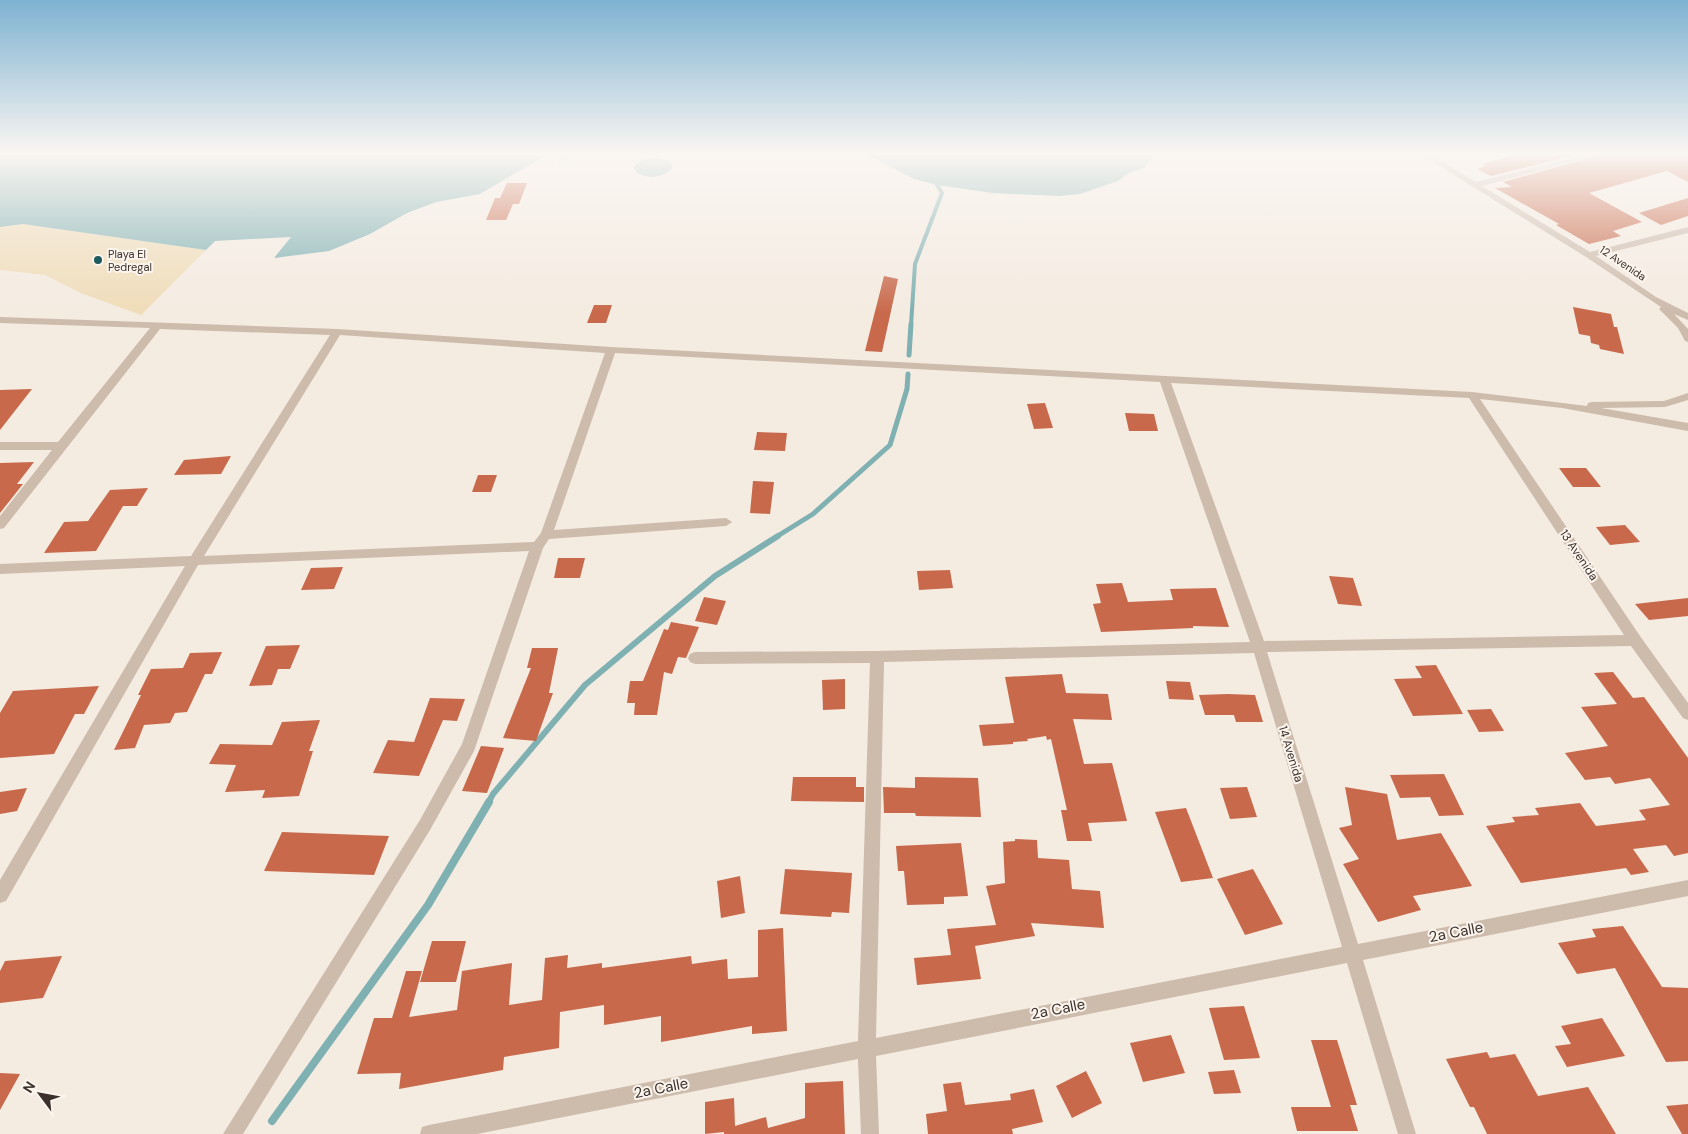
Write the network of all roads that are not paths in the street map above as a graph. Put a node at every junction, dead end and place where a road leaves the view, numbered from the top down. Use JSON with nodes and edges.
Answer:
{"nodes":[{"id":1,"x":1511,"y":207,"type":"edge"},
{"id":2,"x":1688,"y":230,"type":"edge"},
{"id":3,"x":1589,"y":255,"type":"junction"},
{"id":4,"x":1653,"y":299,"type":"junction"},
{"id":5,"x":1688,"y":317,"type":"edge"},
{"id":6,"x":0,"y":320,"type":"edge"},
{"id":7,"x":158,"y":325,"type":"junction"},
{"id":8,"x":338,"y":332,"type":"junction"},
{"id":9,"x":1688,"y":339,"type":"edge"},
{"id":10,"x":610,"y":350,"type":"junction"},
{"id":11,"x":1164,"y":378,"type":"junction"},
{"id":12,"x":1472,"y":395,"type":"junction"},
{"id":13,"x":1688,"y":396,"type":"edge"},
{"id":14,"x":1562,"y":405,"type":"junction"},
{"id":15,"x":1688,"y":427,"type":"edge"},
{"id":16,"x":0,"y":446,"type":"edge"},
{"id":17,"x":61,"y":446,"type":"junction"},
{"id":18,"x":726,"y":522,"type":"dead end"},
{"id":19,"x":0,"y":526,"type":"edge"},
{"id":20,"x":541,"y":540,"type":"junction"},
{"id":21,"x":194,"y":560,"type":"junction"},
{"id":22,"x":0,"y":569,"type":"edge"},
{"id":23,"x":1636,"y":640,"type":"junction"},
{"id":24,"x":1259,"y":647,"type":"junction"},
{"id":25,"x":877,"y":657,"type":"junction"},
{"id":26,"x":695,"y":658,"type":"dead end"},
{"id":27,"x":1688,"y":714,"type":"edge"},
{"id":28,"x":1688,"y":888,"type":"edge"},
{"id":29,"x":0,"y":895,"type":"edge"},
{"id":30,"x":1351,"y":952,"type":"junction"},
{"id":31,"x":867,"y":1047,"type":"junction"},
{"id":32,"x":232,"y":1134,"type":"edge"},
{"id":33,"x":429,"y":1134,"type":"edge"},
{"id":34,"x":870,"y":1134,"type":"edge"},
{"id":35,"x":1407,"y":1134,"type":"edge"}],
"edges":[{"from":1,"to":3,"type":"street","name":"12 Avenida"},
{"from":2,"to":3,"type":"street"},
{"from":3,"to":4,"type":"street","name":"12 Avenida"},
{"from":4,"to":5,"type":"street","name":"12 Avenida"},
{"from":4,"to":9,"type":"street","name":"12 Avenida"},
{"from":6,"to":7,"type":"street"},
{"from":7,"to":8,"type":"street"},
{"from":7,"to":17,"type":"street"},
{"from":8,"to":10,"type":"street"},
{"from":8,"to":21,"type":"street"},
{"from":10,"to":11,"type":"street"},
{"from":10,"to":20,"type":"street"},
{"from":11,"to":12,"type":"street"},
{"from":11,"to":24,"type":"street","name":"14 Avenida"},
{"from":12,"to":14,"type":"street"},
{"from":12,"to":23,"type":"street","name":"13 Avenida"},
{"from":13,"to":14,"type":"street"},
{"from":14,"to":15,"type":"street"},
{"from":16,"to":17,"type":"street"},
{"from":17,"to":19,"type":"street"},
{"from":18,"to":20,"type":"street"},
{"from":20,"to":21,"type":"street"},
{"from":20,"to":32,"type":"street"},
{"from":21,"to":22,"type":"street"},
{"from":21,"to":29,"type":"street"},
{"from":23,"to":24,"type":"street"},
{"from":23,"to":27,"type":"street","name":"13 Avenida"},
{"from":24,"to":25,"type":"street"},
{"from":24,"to":30,"type":"street","name":"14 Avenida"},
{"from":25,"to":26,"type":"street"},
{"from":25,"to":31,"type":"street"},
{"from":28,"to":30,"type":"street","name":"2a Calle"},
{"from":30,"to":31,"type":"street","name":"2a Calle"},
{"from":30,"to":35,"type":"street","name":"14 Avenida"},
{"from":31,"to":33,"type":"street","name":"2a Calle"},
{"from":31,"to":34,"type":"street"}]}
